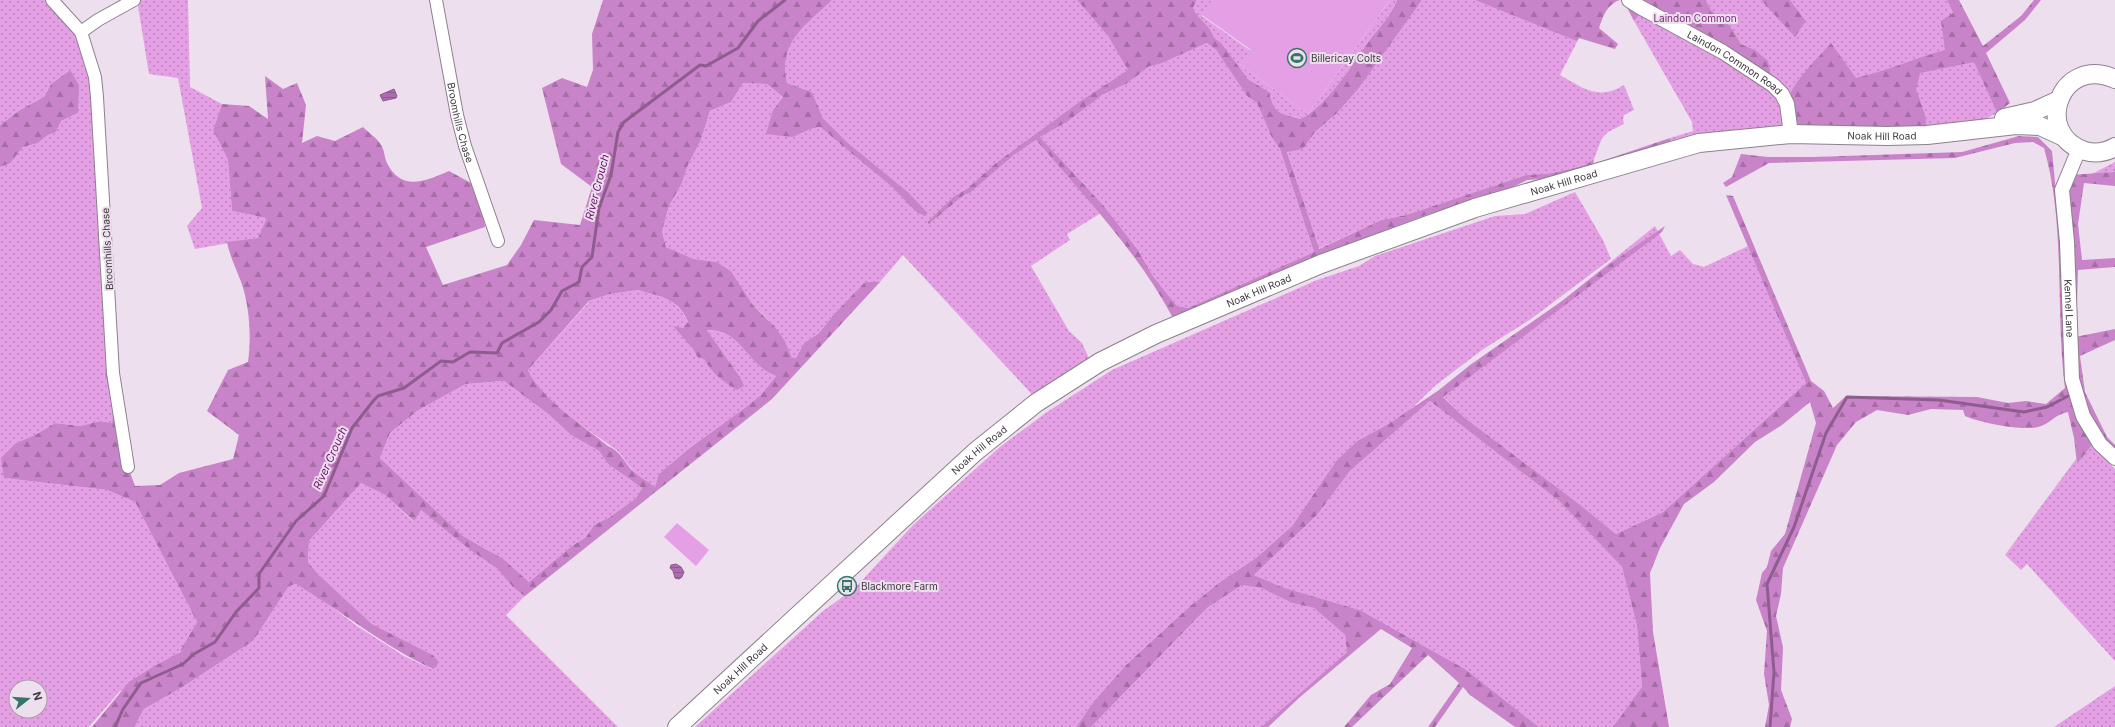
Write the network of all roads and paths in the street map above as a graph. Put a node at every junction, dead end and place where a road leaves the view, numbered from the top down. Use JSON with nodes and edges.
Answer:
{"nodes":[{"id":1,"x":52,"y":0,"type":"edge"},
{"id":2,"x":134,"y":0,"type":"edge"},
{"id":3,"x":436,"y":0,"type":"edge"},
{"id":4,"x":1629,"y":0,"type":"edge"},
{"id":5,"x":81,"y":32,"type":"junction"},
{"id":6,"x":2115,"y":79,"type":"edge"},
{"id":7,"x":2059,"y":100,"type":"junction"},
{"id":8,"x":1967,"y":129,"type":"junction"},
{"id":9,"x":1791,"y":134,"type":"junction"},
{"id":10,"x":2064,"y":137,"type":"junction"},
{"id":11,"x":2115,"y":147,"type":"edge"},
{"id":12,"x":2079,"y":149,"type":"junction"},
{"id":13,"x":498,"y":241,"type":"dead end"},
{"id":14,"x":2115,"y":458,"type":"edge"},
{"id":15,"x":128,"y":467,"type":"dead end"},
{"id":16,"x":677,"y":727,"type":"edge"}],
"edges":[{"from":1,"to":5,"type":"street","name":"Broomhills Chase"},
{"from":2,"to":5,"type":"street"},
{"from":3,"to":13,"type":"street","name":"Broomhills Chase"},
{"from":4,"to":9,"type":"street","name":"Laindon Common Road"},
{"from":5,"to":15,"type":"street","name":"Broomhills Chase"},
{"from":6,"to":7,"type":"main road"},
{"from":7,"to":8,"type":"main road","name":"Noak Hill Road"},
{"from":7,"to":10,"type":"main road"},
{"from":8,"to":9,"type":"main road","name":"Noak Hill Road"},
{"from":8,"to":10,"type":"main road","name":"Noak Hill Road"},
{"from":9,"to":16,"type":"main road","name":"Noak Hill Road"},
{"from":10,"to":12,"type":"main road","name":"Noak Hill Road"},
{"from":11,"to":12,"type":"main road"},
{"from":12,"to":14,"type":"street","name":"Kennel Lane"}]}
